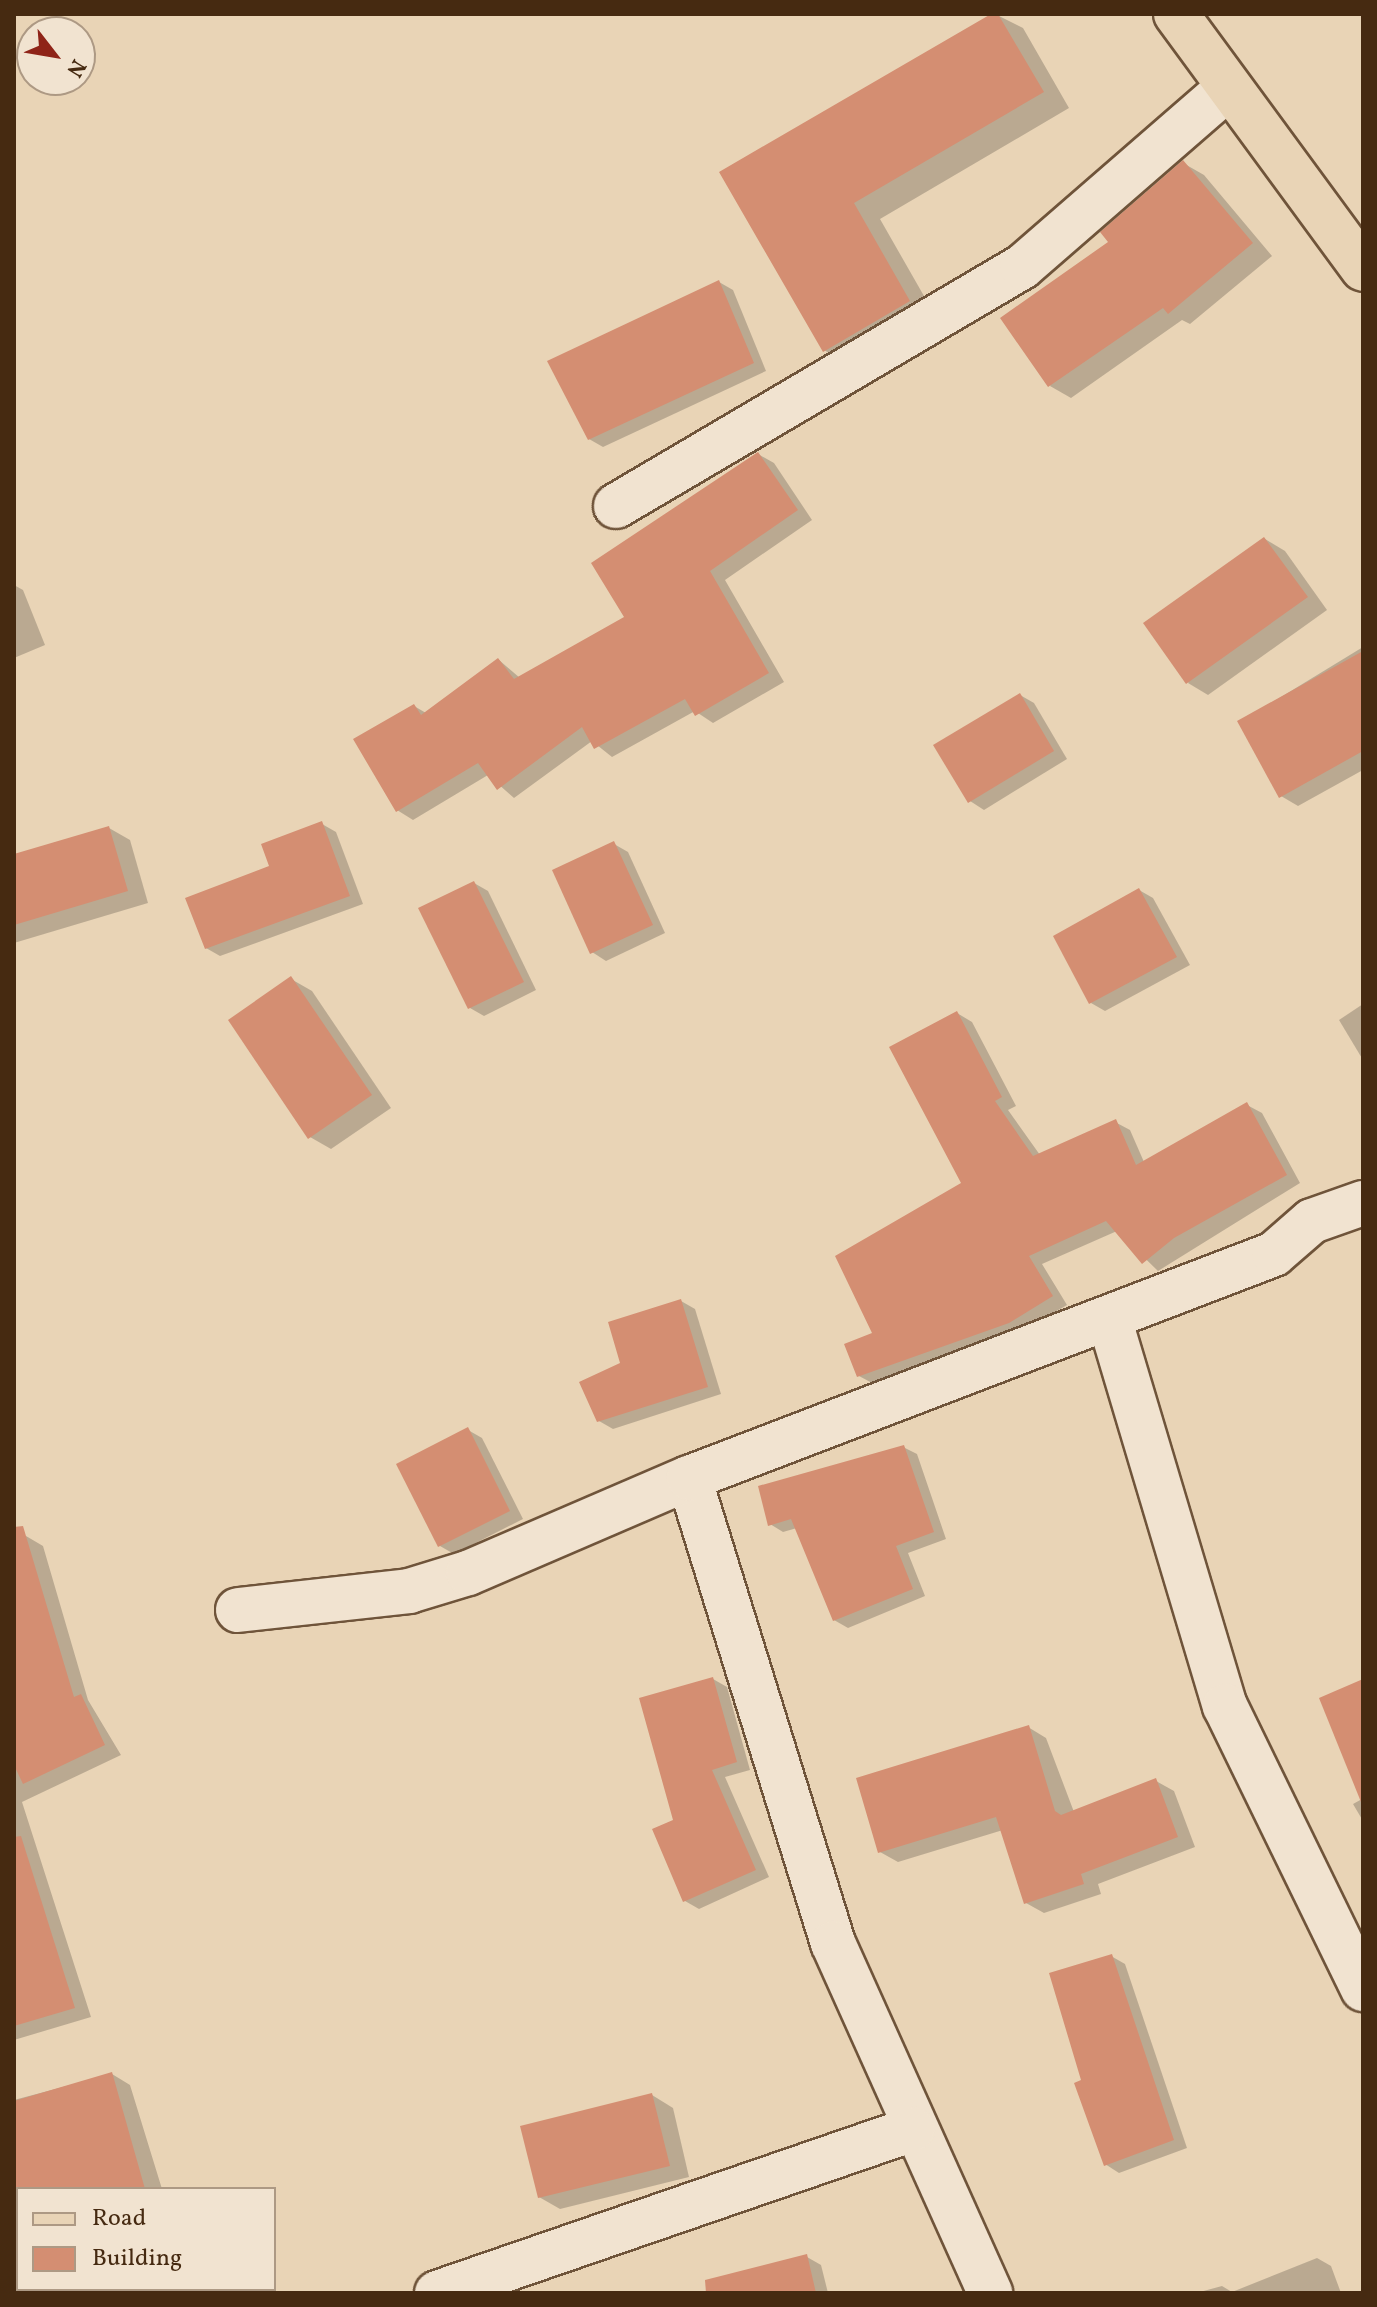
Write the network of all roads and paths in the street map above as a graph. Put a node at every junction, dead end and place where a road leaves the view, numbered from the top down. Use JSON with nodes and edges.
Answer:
{"nodes":[{"id":1,"x":1176,"y":14,"type":"edge"},
{"id":2,"x":1229,"y":87,"type":"junction"},
{"id":3,"x":1363,"y":269,"type":"edge"},
{"id":4,"x":616,"y":506,"type":"dead end"},
{"id":5,"x":1363,"y":1203,"type":"edge"},
{"id":6,"x":1110,"y":1321,"type":"junction"},
{"id":7,"x":689,"y":1478,"type":"junction"},
{"id":8,"x":238,"y":1610,"type":"dead end"},
{"id":9,"x":1363,"y":1989,"type":"edge"},
{"id":10,"x":913,"y":2129,"type":"junction"},
{"id":11,"x":437,"y":2293,"type":"edge"},
{"id":12,"x":990,"y":2293,"type":"edge"}],
"edges":[{"from":1,"to":2,"type":"main road"},
{"from":2,"to":3,"type":"main road"},
{"from":2,"to":4,"type":"street"},
{"from":5,"to":6,"type":"street"},
{"from":6,"to":7,"type":"street"},
{"from":6,"to":9,"type":"street"},
{"from":7,"to":8,"type":"street"},
{"from":7,"to":10,"type":"street"},
{"from":10,"to":11,"type":"street"},
{"from":10,"to":12,"type":"street"}]}
